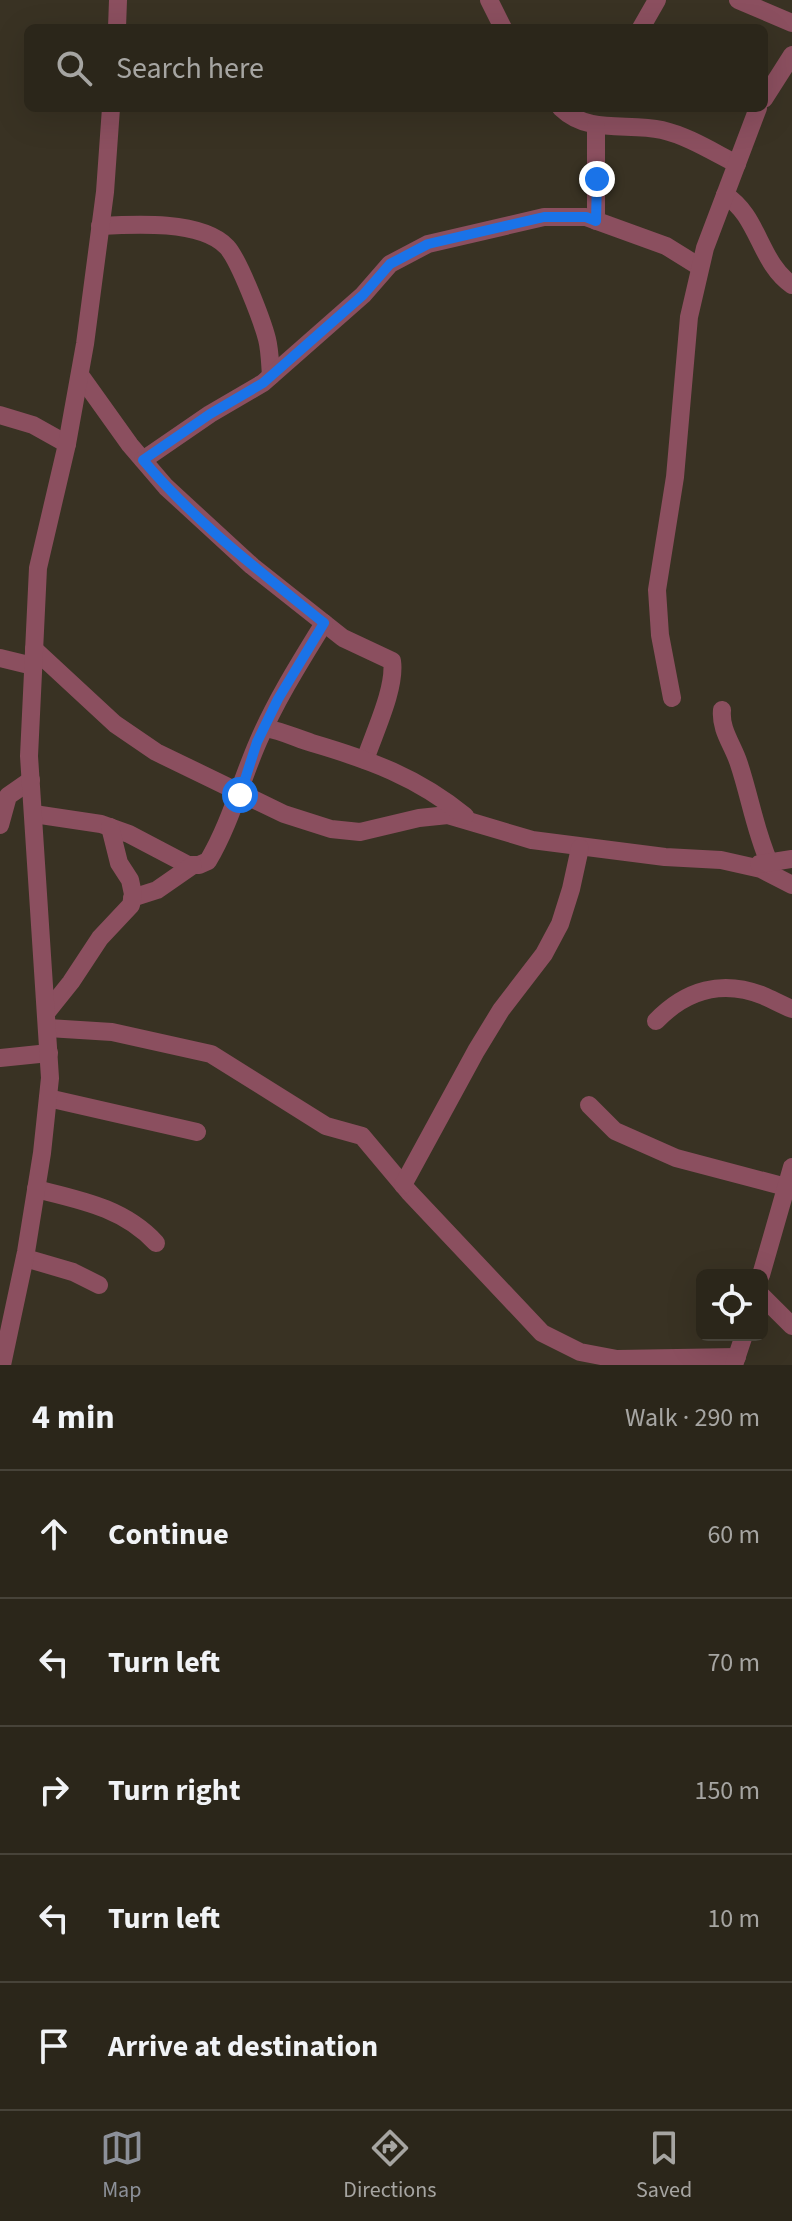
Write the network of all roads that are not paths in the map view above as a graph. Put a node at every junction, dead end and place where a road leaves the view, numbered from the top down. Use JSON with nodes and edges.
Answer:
{"nodes":[{"id":1,"x":118,"y":0,"type":"edge"},
{"id":2,"x":489,"y":0,"type":"edge"},
{"id":3,"x":657,"y":0,"type":"edge"},
{"id":4,"x":738,"y":0,"type":"edge"},
{"id":5,"x":792,"y":23,"type":"edge"},
{"id":6,"x":117,"y":24,"type":"edge"},
{"id":7,"x":501,"y":24,"type":"edge"},
{"id":8,"x":643,"y":24,"type":"edge"},
{"id":9,"x":792,"y":55,"type":"edge"},
{"id":10,"x":768,"y":93,"type":"edge"},
{"id":11,"x":111,"y":112,"type":"edge"},
{"id":12,"x":569,"y":112,"type":"edge"},
{"id":13,"x":638,"y":112,"type":"edge"},
{"id":14,"x":756,"y":112,"type":"edge"},
{"id":15,"x":596,"y":126,"type":"junction"},
{"id":16,"x":645,"y":128,"type":"junction"},
{"id":17,"x":737,"y":164,"type":"junction"},
{"id":18,"x":725,"y":195,"type":"junction"},
{"id":19,"x":596,"y":221,"type":"junction"},
{"id":20,"x":100,"y":226,"type":"junction"},
{"id":21,"x":700,"y":267,"type":"junction"},
{"id":22,"x":792,"y":285,"type":"edge"},
{"id":23,"x":80,"y":375,"type":"junction"},
{"id":24,"x":271,"y":376,"type":"junction"},
{"id":25,"x":0,"y":415,"type":"edge"},
{"id":26,"x":67,"y":444,"type":"junction"},
{"id":27,"x":143,"y":460,"type":"junction"},
{"id":28,"x":324,"y":623,"type":"junction"},
{"id":29,"x":33,"y":657,"type":"junction"},
{"id":30,"x":0,"y":658,"type":"edge"},
{"id":31,"x":672,"y":698,"type":"dead end"},
{"id":32,"x":722,"y":710,"type":"dead end"},
{"id":33,"x":265,"y":728,"type":"junction"},
{"id":34,"x":365,"y":760,"type":"junction"},
{"id":35,"x":31,"y":780,"type":"junction"},
{"id":36,"x":240,"y":795,"type":"junction"},
{"id":37,"x":34,"y":814,"type":"junction"},
{"id":38,"x":472,"y":822,"type":"junction"},
{"id":39,"x":0,"y":825,"type":"edge"},
{"id":40,"x":110,"y":827,"type":"junction"},
{"id":41,"x":580,"y":848,"type":"junction"},
{"id":42,"x":792,"y":859,"type":"edge"},
{"id":43,"x":769,"y":862,"type":"junction"},
{"id":44,"x":193,"y":865,"type":"junction"},
{"id":45,"x":751,"y":866,"type":"junction"},
{"id":46,"x":792,"y":885,"type":"edge"},
{"id":47,"x":132,"y":898,"type":"junction"},
{"id":48,"x":792,"y":1009,"type":"edge"},
{"id":49,"x":47,"y":1020,"type":"junction"},
{"id":50,"x":656,"y":1021,"type":"dead end"},
{"id":51,"x":49,"y":1053,"type":"junction"},
{"id":52,"x":0,"y":1058,"type":"edge"},
{"id":53,"x":48,"y":1098,"type":"junction"},
{"id":54,"x":589,"y":1105,"type":"dead end"},
{"id":55,"x":197,"y":1132,"type":"dead end"},
{"id":56,"x":792,"y":1167,"type":"edge"},
{"id":57,"x":403,"y":1185,"type":"junction"},
{"id":58,"x":786,"y":1187,"type":"junction"},
{"id":59,"x":36,"y":1189,"type":"junction"},
{"id":60,"x":156,"y":1243,"type":"dead end"},
{"id":61,"x":25,"y":1258,"type":"junction"},
{"id":62,"x":763,"y":1269,"type":"edge"},
{"id":63,"x":99,"y":1285,"type":"dead end"},
{"id":64,"x":768,"y":1302,"type":"edge"},
{"id":65,"x":792,"y":1326,"type":"edge"},
{"id":66,"x":742,"y":1341,"type":"edge"},
{"id":67,"x":736,"y":1361,"type":"edge"},
{"id":68,"x":2,"y":1365,"type":"edge"}],
"edges":[{"from":1,"to":6,"type":"street"},
{"from":2,"to":7,"type":"street"},
{"from":3,"to":8,"type":"street"},
{"from":4,"to":5,"type":"street"},
{"from":9,"to":10,"type":"street"},
{"from":11,"to":20,"type":"street"},
{"from":12,"to":15,"type":"street"},
{"from":13,"to":16,"type":"street"},
{"from":14,"to":17,"type":"street"},
{"from":15,"to":16,"type":"street"},
{"from":15,"to":19,"type":"street"},
{"from":16,"to":17,"type":"street"},
{"from":17,"to":18,"type":"street"},
{"from":18,"to":21,"type":"street"},
{"from":18,"to":22,"type":"street"},
{"from":19,"to":21,"type":"street"},
{"from":19,"to":24,"type":"street"},
{"from":20,"to":23,"type":"street"},
{"from":20,"to":24,"type":"street"},
{"from":21,"to":31,"type":"street"},
{"from":23,"to":26,"type":"street"},
{"from":23,"to":27,"type":"street"},
{"from":24,"to":27,"type":"street"},
{"from":25,"to":26,"type":"street"},
{"from":26,"to":29,"type":"street"},
{"from":27,"to":28,"type":"street"},
{"from":28,"to":33,"type":"street"},
{"from":28,"to":34,"type":"street"},
{"from":29,"to":30,"type":"street"},
{"from":29,"to":35,"type":"street"},
{"from":29,"to":36,"type":"street"},
{"from":32,"to":43,"type":"street"},
{"from":33,"to":34,"type":"street"},
{"from":33,"to":36,"type":"street"},
{"from":34,"to":38,"type":"street"},
{"from":35,"to":37,"type":"street"},
{"from":35,"to":39,"type":"street"},
{"from":36,"to":38,"type":"street"},
{"from":36,"to":44,"type":"street"},
{"from":37,"to":40,"type":"street"},
{"from":37,"to":49,"type":"street"},
{"from":38,"to":41,"type":"street"},
{"from":40,"to":44,"type":"street"},
{"from":40,"to":47,"type":"street"},
{"from":41,"to":45,"type":"street"},
{"from":41,"to":57,"type":"street"},
{"from":42,"to":43,"type":"street"},
{"from":43,"to":45,"type":"street"},
{"from":44,"to":47,"type":"street"},
{"from":45,"to":46,"type":"street"},
{"from":47,"to":49,"type":"street"},
{"from":48,"to":50,"type":"street"},
{"from":49,"to":51,"type":"street"},
{"from":49,"to":57,"type":"street"},
{"from":51,"to":52,"type":"street"},
{"from":51,"to":53,"type":"street"},
{"from":53,"to":55,"type":"street"},
{"from":53,"to":59,"type":"street"},
{"from":54,"to":58,"type":"street"},
{"from":56,"to":58,"type":"street"},
{"from":57,"to":67,"type":"street"},
{"from":58,"to":62,"type":"street"},
{"from":59,"to":60,"type":"street"},
{"from":59,"to":61,"type":"street"},
{"from":61,"to":63,"type":"street"},
{"from":61,"to":68,"type":"street"},
{"from":64,"to":65,"type":"street"},
{"from":66,"to":67,"type":"street"}]}
